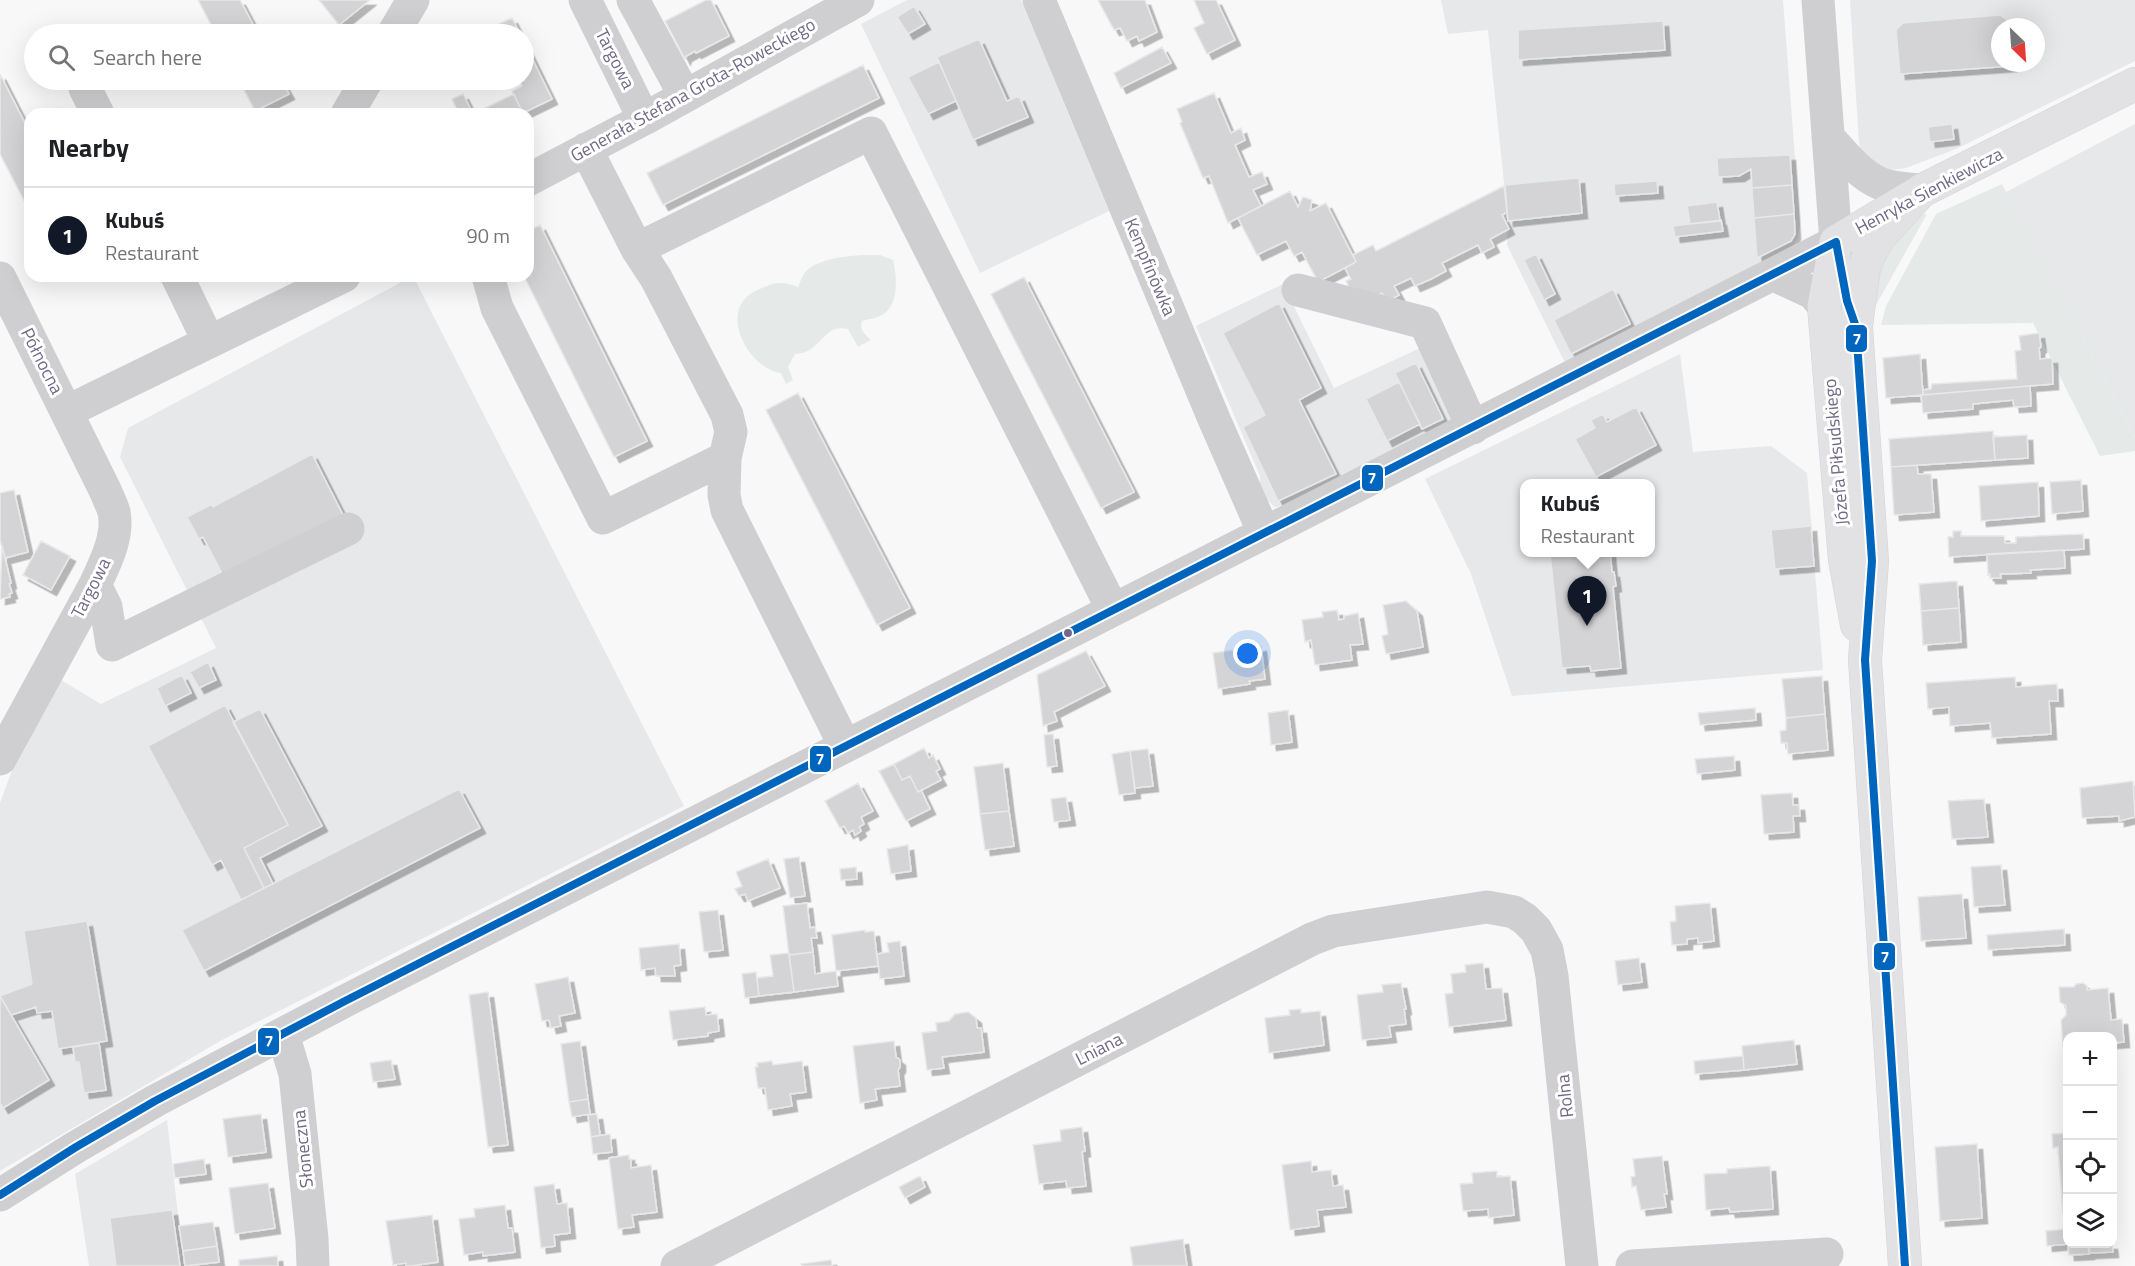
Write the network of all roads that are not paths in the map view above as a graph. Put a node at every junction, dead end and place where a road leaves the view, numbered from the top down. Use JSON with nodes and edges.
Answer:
{"nodes":[{"id":1,"x":413,"y":0,"type":"edge"},
{"id":2,"x":585,"y":0,"type":"edge"},
{"id":3,"x":633,"y":0,"type":"edge"},
{"id":4,"x":858,"y":0,"type":"edge"},
{"id":5,"x":1039,"y":0,"type":"edge"},
{"id":6,"x":1818,"y":0,"type":"edge"},
{"id":7,"x":399,"y":24,"type":"edge"},
{"id":8,"x":2135,"y":84,"type":"edge"},
{"id":9,"x":361,"y":90,"type":"edge"},
{"id":10,"x":685,"y":96,"type":"junction"},
{"id":11,"x":351,"y":108,"type":"edge"},
{"id":12,"x":644,"y":119,"type":"junction"},
{"id":13,"x":1828,"y":137,"type":"junction"},
{"id":14,"x":586,"y":149,"type":"junction"},
{"id":15,"x":534,"y":177,"type":"edge"},
{"id":16,"x":1922,"y":190,"type":"junction"},
{"id":17,"x":1836,"y":242,"type":"junction"},
{"id":18,"x":637,"y":249,"type":"junction"},
{"id":19,"x":1774,"y":274,"type":"junction"},
{"id":20,"x":0,"y":278,"type":"edge"},
{"id":21,"x":180,"y":282,"type":"edge"},
{"id":22,"x":490,"y":282,"type":"edge"},
{"id":23,"x":307,"y":285,"type":"edge"},
{"id":24,"x":1298,"y":290,"type":"dead end"},
{"id":25,"x":1824,"y":306,"type":"junction"},
{"id":26,"x":1856,"y":327,"type":"junction"},
{"id":27,"x":209,"y":342,"type":"junction"},
{"id":28,"x":68,"y":411,"type":"junction"},
{"id":29,"x":1473,"y":428,"type":"junction"},
{"id":30,"x":725,"y":458,"type":"junction"},
{"id":31,"x":348,"y":529,"type":"dead end"},
{"id":32,"x":1264,"y":532,"type":"junction"},
{"id":33,"x":95,"y":585,"type":"junction"},
{"id":34,"x":1113,"y":610,"type":"junction"},
{"id":35,"x":1865,"y":660,"type":"junction"},
{"id":36,"x":845,"y":746,"type":"junction"},
{"id":37,"x":0,"y":759,"type":"edge"},
{"id":38,"x":1536,"y":930,"type":"joint"},
{"id":39,"x":283,"y":1034,"type":"junction"},
{"id":40,"x":0,"y":1195,"type":"edge"},
{"id":41,"x":1827,"y":1254,"type":"dead end"},
{"id":42,"x":314,"y":1266,"type":"edge"},
{"id":43,"x":677,"y":1266,"type":"edge"},
{"id":44,"x":1582,"y":1266,"type":"edge"},
{"id":45,"x":1632,"y":1266,"type":"edge"},
{"id":46,"x":1905,"y":1266,"type":"edge"}],
"edges":[{"from":1,"to":7,"type":"street"},
{"from":2,"to":12,"type":"street","name":"Targowa"},
{"from":3,"to":10,"type":"street"},
{"from":4,"to":10,"type":"street","name":"Generała Stefana Grota-Roweckiego"},
{"from":5,"to":32,"type":"street","name":"Kempfinówka"},
{"from":6,"to":13,"type":"street","name":"Józefa Piłsudskiego"},
{"from":8,"to":16,"type":"main road","name":"Henryka Sienkiewicza"},
{"from":9,"to":11,"type":"street"},
{"from":10,"to":12,"type":"street","name":"Generała Stefana Grota-Roweckiego"},
{"from":12,"to":14,"type":"street","name":"Generała Stefana Grota-Roweckiego"},
{"from":13,"to":16,"type":"street"},
{"from":13,"to":17,"type":"street","name":"Józefa Piłsudskiego"},
{"from":14,"to":15,"type":"street","name":"Generała Stefana Grota-Roweckiego"},
{"from":14,"to":18,"type":"street"},
{"from":16,"to":17,"type":"main road","name":"Henryka Sienkiewicza"},
{"from":16,"to":26,"type":"main road"},
{"from":17,"to":19,"type":"street","name":"Henryka Sienkiewicza"},
{"from":17,"to":25,"type":"main road","name":"Józefa Piłsudskiego"},
{"from":17,"to":26,"type":"street","name":"Józefa Piłsudskiego"},
{"from":18,"to":30,"type":"street"},
{"from":18,"to":34,"type":"street"},
{"from":19,"to":25,"type":"street"},
{"from":19,"to":29,"type":"street","name":"Henryka Sienkiewicza"},
{"from":20,"to":28,"type":"street","name":"Północna"},
{"from":21,"to":27,"type":"street"},
{"from":22,"to":30,"type":"street"},
{"from":23,"to":27,"type":"street"},
{"from":24,"to":29,"type":"street"},
{"from":25,"to":35,"type":"main road","name":"Józefa Piłsudskiego"},
{"from":26,"to":35,"type":"main road","name":"Józefa Piłsudskiego"},
{"from":27,"to":28,"type":"street"},
{"from":28,"to":33,"type":"street","name":"Targowa"},
{"from":29,"to":32,"type":"street","name":"Henryka Sienkiewicza"},
{"from":30,"to":36,"type":"street"},
{"from":31,"to":33,"type":"street"},
{"from":32,"to":34,"type":"street","name":"Henryka Sienkiewicza"},
{"from":33,"to":37,"type":"street","name":"Targowa"},
{"from":34,"to":36,"type":"street","name":"Henryka Sienkiewicza"},
{"from":35,"to":46,"type":"main road","name":"Józefa Piłsudskiego"},
{"from":36,"to":39,"type":"street","name":"Henryka Sienkiewicza"},
{"from":38,"to":43,"type":"street","name":"Lniana"},
{"from":38,"to":44,"type":"street","name":"Rolna"},
{"from":39,"to":40,"type":"street","name":"Henryka Sienkiewicza"},
{"from":39,"to":42,"type":"street","name":"Słoneczna"},
{"from":41,"to":45,"type":"street"}]}
